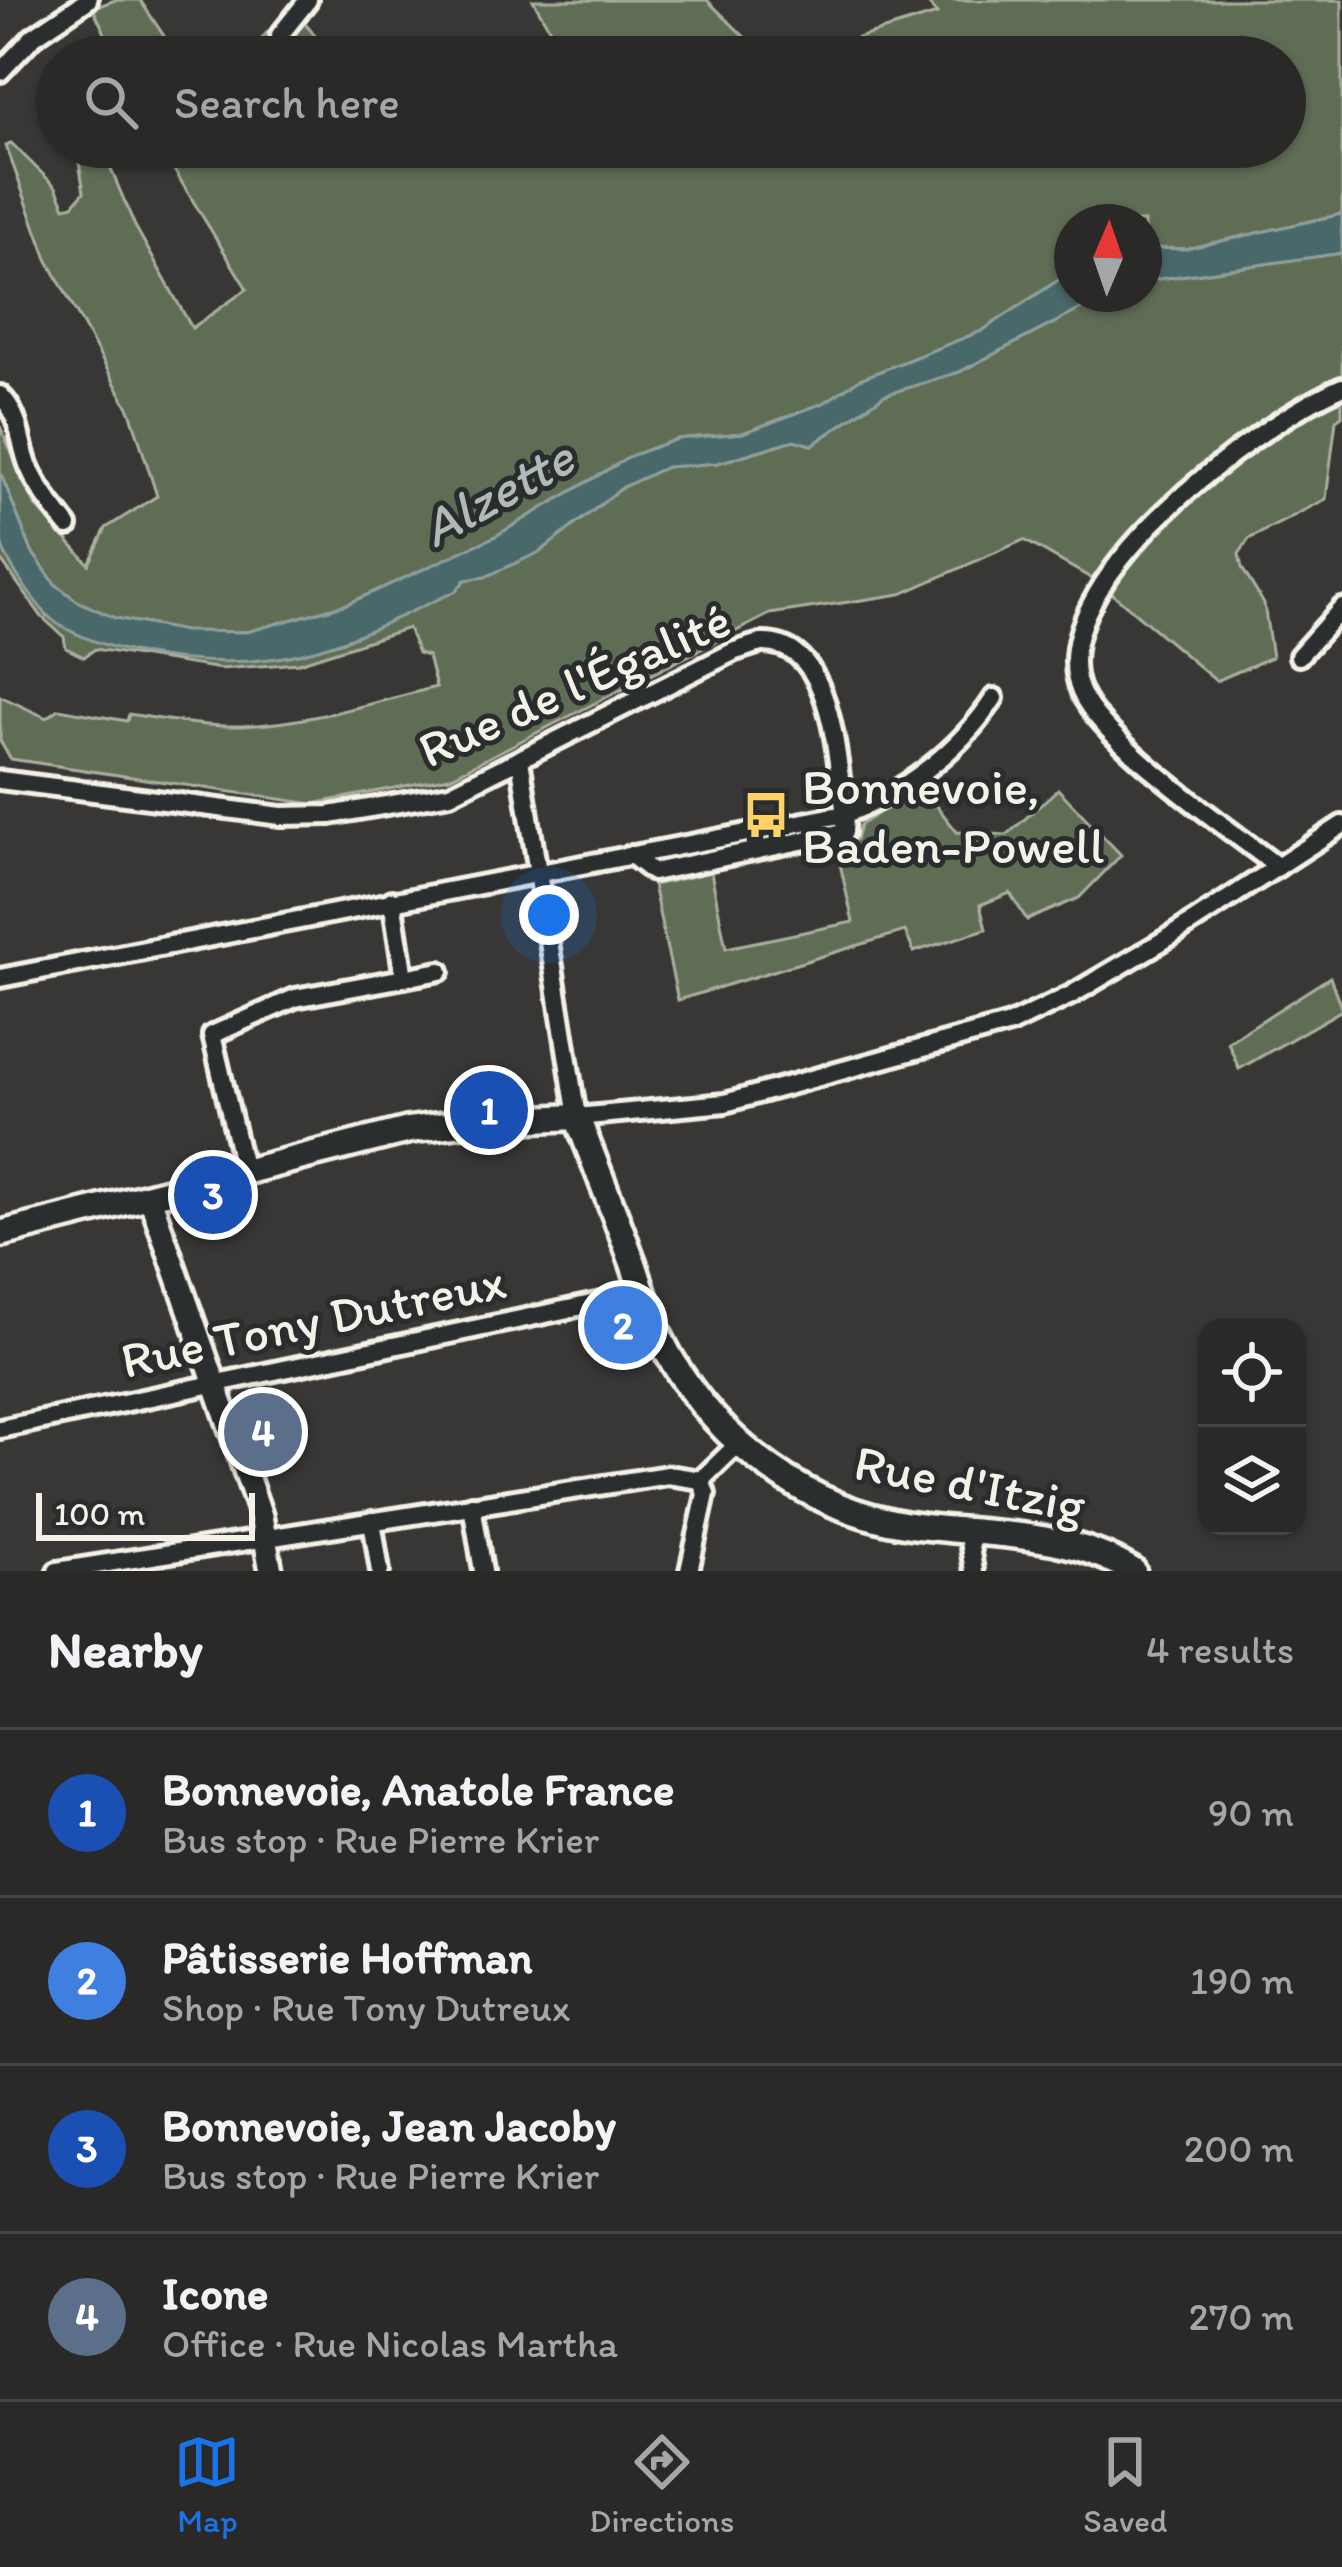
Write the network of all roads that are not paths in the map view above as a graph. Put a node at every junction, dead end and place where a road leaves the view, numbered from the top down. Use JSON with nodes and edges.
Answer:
{"nodes":[{"id":1,"x":88,"y":0,"type":"edge"},
{"id":2,"x":308,"y":0,"type":"edge"},
{"id":3,"x":280,"y":34,"type":"dead end"},
{"id":4,"x":0,"y":72,"type":"edge"},
{"id":5,"x":1342,"y":387,"type":"edge"},
{"id":6,"x":0,"y":395,"type":"edge"},
{"id":7,"x":68,"y":526,"type":"dead end"},
{"id":8,"x":1338,"y":619,"type":"edge"},
{"id":9,"x":1299,"y":656,"type":"dead end"},
{"id":10,"x":994,"y":698,"type":"dead end"},
{"id":11,"x":520,"y":760,"type":"junction"},
{"id":12,"x":0,"y":780,"type":"edge"},
{"id":13,"x":845,"y":814,"type":"junction"},
{"id":14,"x":1342,"y":825,"type":"edge"},
{"id":15,"x":1277,"y":867,"type":"junction"},
{"id":16,"x":538,"y":872,"type":"junction"},
{"id":17,"x":392,"y":900,"type":"junction"},
{"id":18,"x":440,"y":971,"type":"dead end"},
{"id":19,"x":0,"y":978,"type":"edge"},
{"id":20,"x":404,"y":978,"type":"junction"},
{"id":21,"x":577,"y":1117,"type":"junction"},
{"id":22,"x":244,"y":1171,"type":"junction"},
{"id":23,"x":149,"y":1195,"type":"junction"},
{"id":24,"x":0,"y":1234,"type":"edge"},
{"id":25,"x":644,"y":1293,"type":"junction"},
{"id":26,"x":215,"y":1384,"type":"junction"},
{"id":27,"x":0,"y":1429,"type":"edge"},
{"id":28,"x":739,"y":1443,"type":"junction"},
{"id":29,"x":700,"y":1480,"type":"junction"},
{"id":30,"x":472,"y":1505,"type":"junction"},
{"id":31,"x":372,"y":1521,"type":"junction"},
{"id":32,"x":967,"y":1529,"type":"junction"},
{"id":33,"x":266,"y":1538,"type":"junction"},
{"id":34,"x":57,"y":1571,"type":"edge"},
{"id":35,"x":271,"y":1571,"type":"edge"},
{"id":36,"x":380,"y":1571,"type":"edge"},
{"id":37,"x":483,"y":1571,"type":"edge"},
{"id":38,"x":689,"y":1571,"type":"edge"},
{"id":39,"x":974,"y":1571,"type":"edge"},
{"id":40,"x":1133,"y":1571,"type":"edge"}],
"edges":[{"from":1,"to":4,"type":"street"},
{"from":2,"to":3,"type":"street"},
{"from":5,"to":15,"type":"street"},
{"from":6,"to":7,"type":"street"},
{"from":8,"to":9,"type":"street"},
{"from":10,"to":13,"type":"street"},
{"from":11,"to":12,"type":"street","name":"Rue de l'Égalité"},
{"from":11,"to":13,"type":"street","name":"Rue de l'Égalité"},
{"from":11,"to":16,"type":"street"},
{"from":13,"to":16,"type":"street"},
{"from":14,"to":15,"type":"street"},
{"from":15,"to":21,"type":"street"},
{"from":16,"to":17,"type":"street"},
{"from":16,"to":21,"type":"street"},
{"from":17,"to":19,"type":"street"},
{"from":17,"to":20,"type":"street"},
{"from":18,"to":20,"type":"street"},
{"from":20,"to":22,"type":"street"},
{"from":21,"to":22,"type":"main road"},
{"from":21,"to":25,"type":"main road","name":"Rue d'Itzig"},
{"from":22,"to":23,"type":"main road"},
{"from":23,"to":24,"type":"main road"},
{"from":23,"to":26,"type":"street"},
{"from":25,"to":26,"type":"street","name":"Rue Tony Dutreux"},
{"from":25,"to":28,"type":"main road","name":"Rue d'Itzig"},
{"from":26,"to":27,"type":"street","name":"Rue Tony Dutreux"},
{"from":26,"to":33,"type":"street"},
{"from":28,"to":29,"type":"street"},
{"from":28,"to":32,"type":"main road","name":"Rue d'Itzig"},
{"from":29,"to":30,"type":"street"},
{"from":29,"to":38,"type":"street"},
{"from":30,"to":31,"type":"street"},
{"from":30,"to":37,"type":"street"},
{"from":31,"to":33,"type":"street"},
{"from":31,"to":36,"type":"street"},
{"from":32,"to":39,"type":"street"},
{"from":32,"to":40,"type":"main road","name":"Rue d'Itzig"},
{"from":33,"to":34,"type":"street"},
{"from":33,"to":35,"type":"street"}]}
